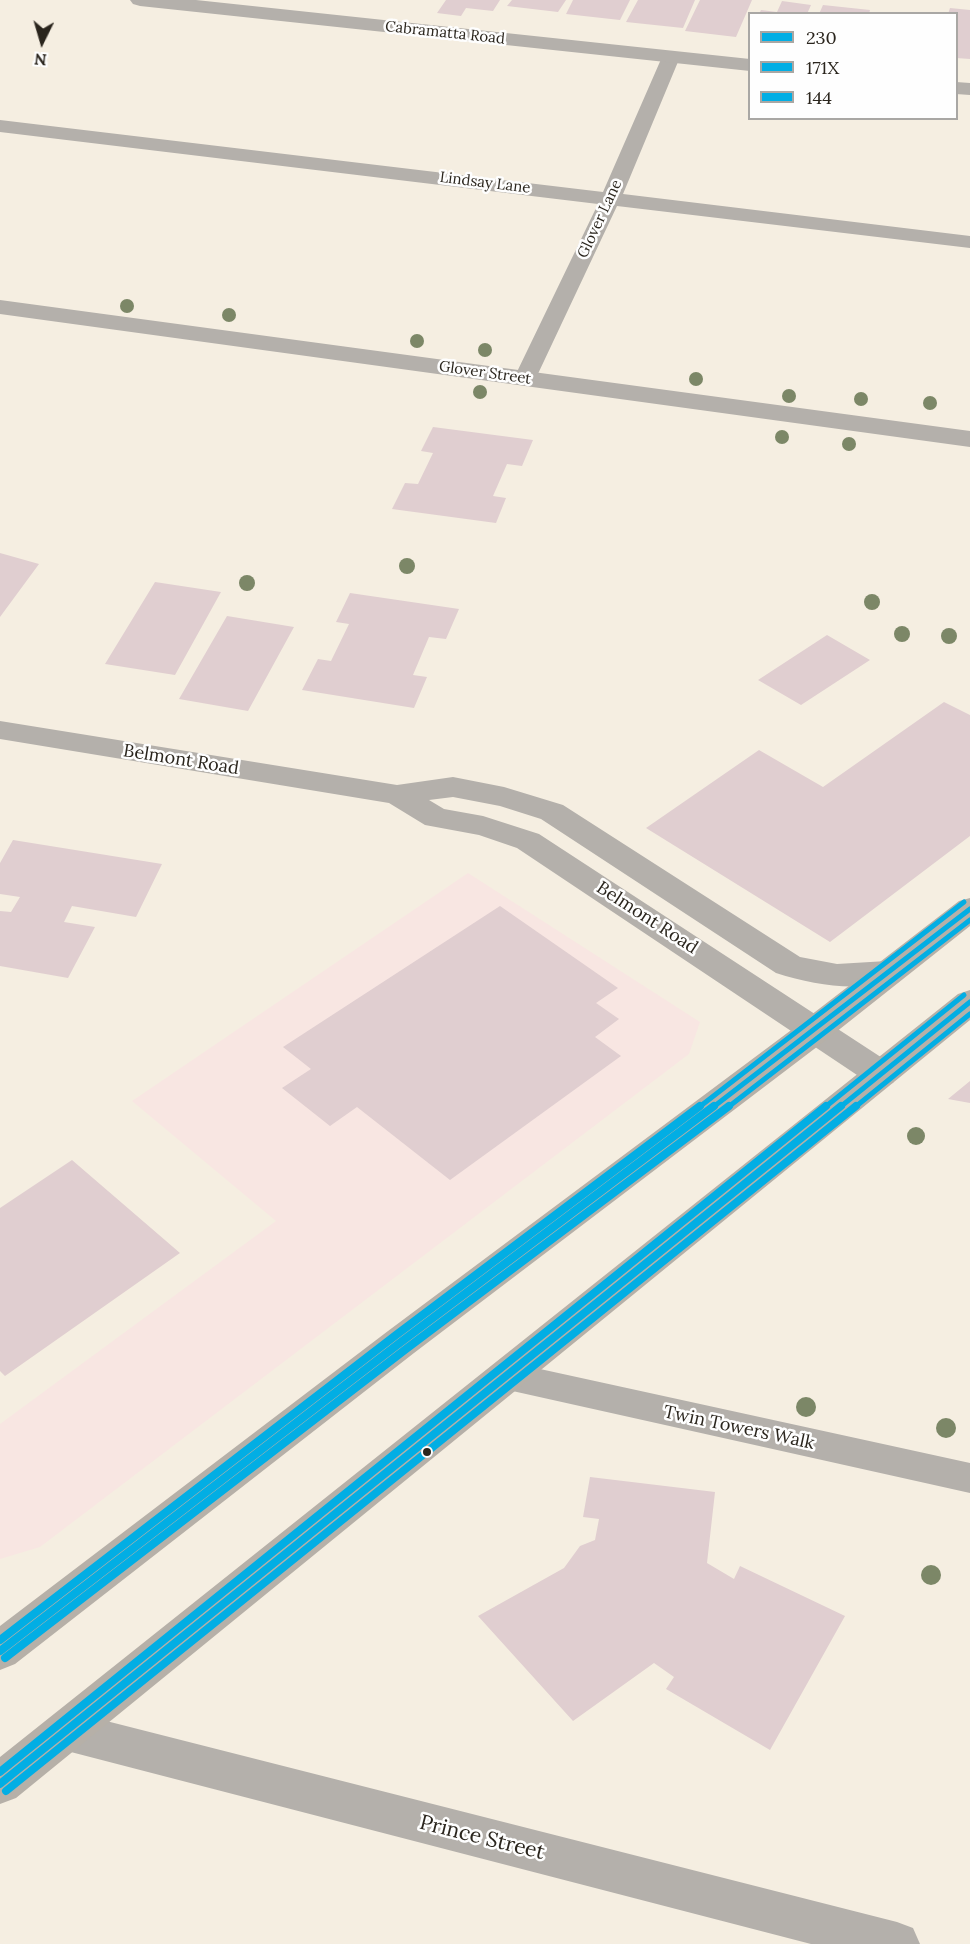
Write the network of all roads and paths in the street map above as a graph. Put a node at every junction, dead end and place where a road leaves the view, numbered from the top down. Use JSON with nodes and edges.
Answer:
{"nodes":[{"id":1,"x":140,"y":0,"type":"edge"},
{"id":2,"x":671,"y":57,"type":"junction"},
{"id":3,"x":748,"y":65,"type":"edge"},
{"id":4,"x":0,"y":126,"type":"edge"},
{"id":5,"x":610,"y":198,"type":"junction"},
{"id":6,"x":970,"y":242,"type":"edge"},
{"id":7,"x":0,"y":307,"type":"edge"},
{"id":8,"x":525,"y":378,"type":"junction"},
{"id":9,"x":970,"y":439,"type":"edge"},
{"id":10,"x":0,"y":730,"type":"edge"},
{"id":11,"x":397,"y":795,"type":"junction"},
{"id":12,"x":970,"y":909,"type":"edge"},
{"id":13,"x":887,"y":972,"type":"junction"},
{"id":14,"x":970,"y":1002,"type":"edge"},
{"id":15,"x":814,"y":1031,"type":"junction"},
{"id":16,"x":881,"y":1074,"type":"junction"},
{"id":17,"x":508,"y":1376,"type":"junction"},
{"id":18,"x":970,"y":1478,"type":"edge"},
{"id":19,"x":0,"y":1651,"type":"edge"},
{"id":20,"x":67,"y":1731,"type":"junction"},
{"id":21,"x":0,"y":1784,"type":"edge"},
{"id":22,"x":897,"y":1944,"type":"edge"}],
"edges":[{"from":1,"to":2,"type":"street","name":"Cabramatta Road"},
{"from":2,"to":3,"type":"street","name":"Cabramatta Road"},
{"from":2,"to":5,"type":"lane","name":"Glover Lane"},
{"from":4,"to":5,"type":"lane","name":"Lindsay Lane"},
{"from":5,"to":6,"type":"lane","name":"Lindsay Lane"},
{"from":5,"to":8,"type":"lane","name":"Glover Lane"},
{"from":7,"to":8,"type":"street","name":"Glover Street"},
{"from":8,"to":9,"type":"street","name":"Glover Street"},
{"from":10,"to":11,"type":"street","name":"Belmont Road"},
{"from":11,"to":13,"type":"street","name":"Belmont Road"},
{"from":11,"to":15,"type":"street","name":"Belmont Road"},
{"from":12,"to":13,"type":"highway"},
{"from":13,"to":15,"type":"highway"},
{"from":14,"to":16,"type":"highway"},
{"from":15,"to":16,"type":"street","name":"Belmont Road"},
{"from":15,"to":19,"type":"highway"},
{"from":16,"to":17,"type":"highway"},
{"from":17,"to":18,"type":"lane","name":"Twin Towers Walk"},
{"from":17,"to":20,"type":"highway"},
{"from":20,"to":21,"type":"highway"},
{"from":20,"to":22,"type":"street","name":"Prince Street"}]}
